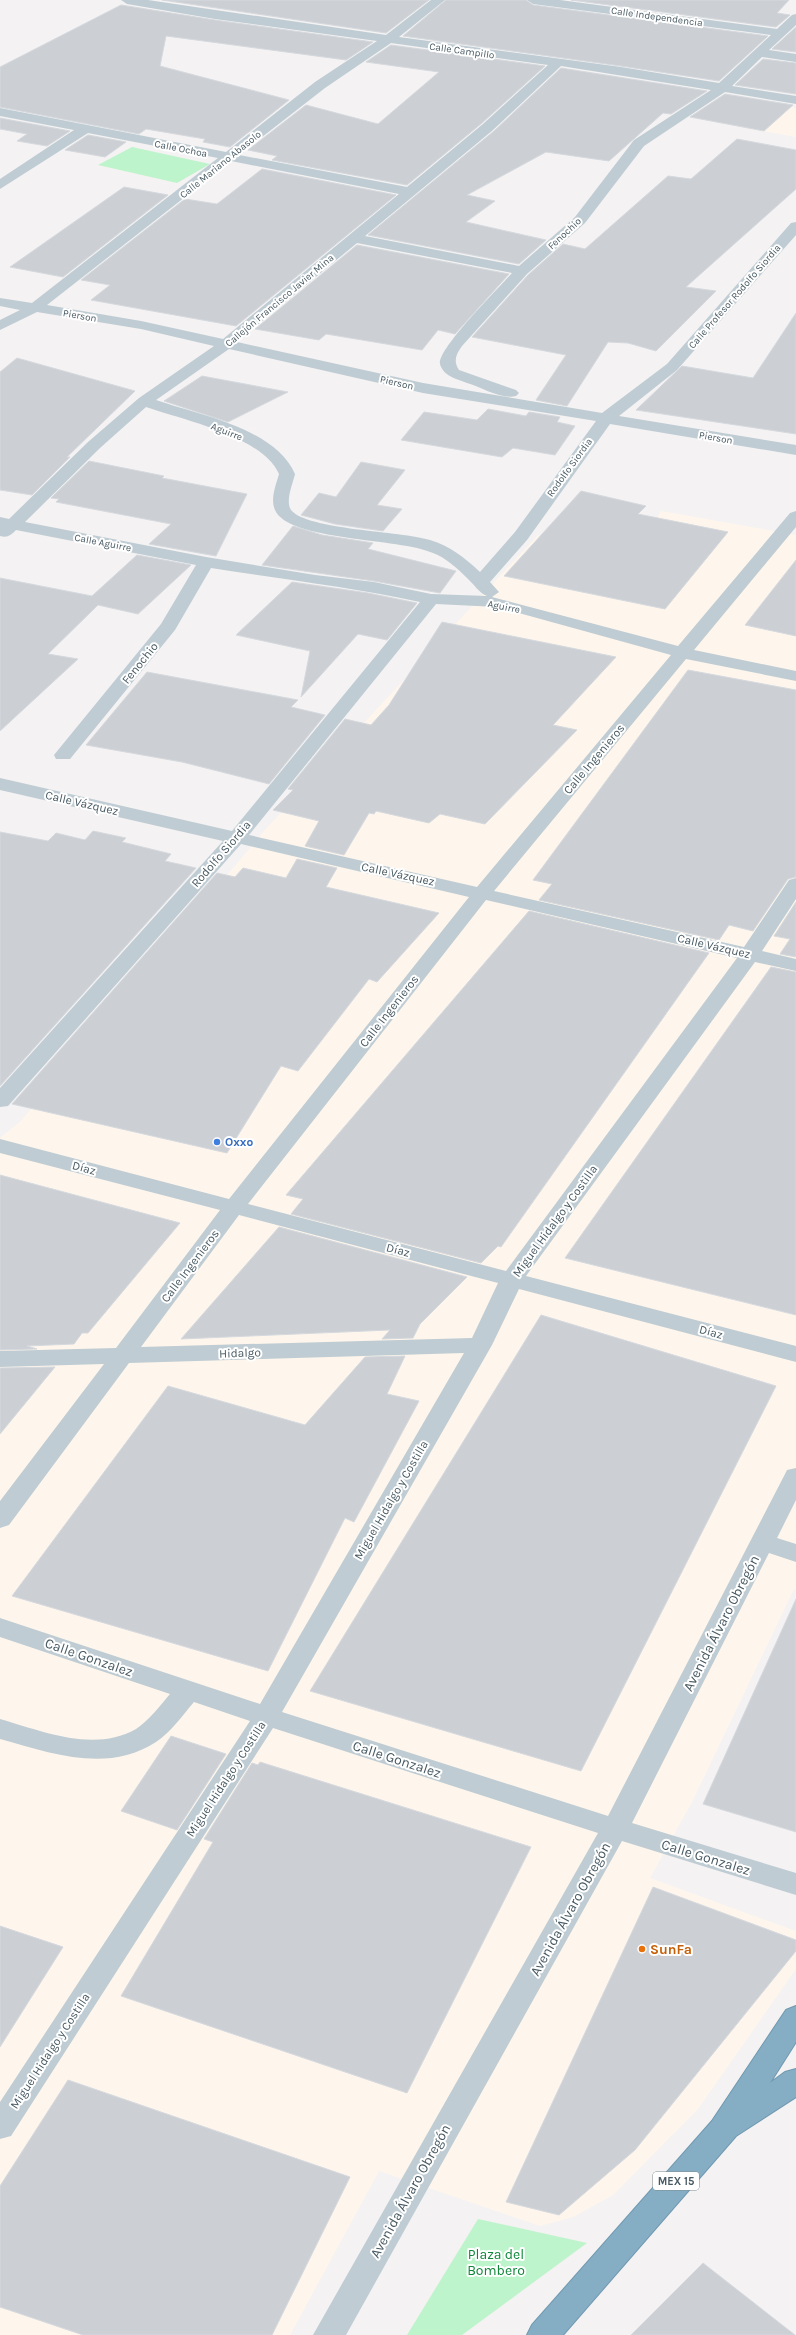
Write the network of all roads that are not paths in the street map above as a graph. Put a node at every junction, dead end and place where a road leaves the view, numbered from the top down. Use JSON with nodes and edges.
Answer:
{"nodes":[{"id":1,"x":127,"y":0,"type":"edge"},
{"id":2,"x":438,"y":0,"type":"edge"},
{"id":3,"x":533,"y":0,"type":"edge"},
{"id":4,"x":232,"y":4,"type":"dead end"},
{"id":5,"x":215,"y":15,"type":"junction"},
{"id":6,"x":796,"y":18,"type":"edge"},
{"id":7,"x":781,"y":33,"type":"junction"},
{"id":8,"x":387,"y":40,"type":"junction"},
{"id":9,"x":760,"y":52,"type":"junction"},
{"id":10,"x":796,"y":58,"type":"edge"},
{"id":11,"x":558,"y":62,"type":"junction"},
{"id":12,"x":722,"y":88,"type":"junction"},
{"id":13,"x":796,"y":100,"type":"edge"},
{"id":14,"x":0,"y":112,"type":"edge"},
{"id":15,"x":85,"y":128,"type":"junction"},
{"id":16,"x":229,"y":158,"type":"junction"},
{"id":17,"x":0,"y":185,"type":"edge"},
{"id":18,"x":410,"y":192,"type":"junction"},
{"id":19,"x":796,"y":226,"type":"edge"},
{"id":20,"x":354,"y":238,"type":"junction"},
{"id":21,"x":522,"y":271,"type":"junction"},
{"id":22,"x":0,"y":302,"type":"edge"},
{"id":23,"x":36,"y":307,"type":"junction"},
{"id":24,"x":0,"y":326,"type":"edge"},
{"id":25,"x":226,"y":344,"type":"junction"},
{"id":26,"x":672,"y":367,"type":"joint"},
{"id":27,"x":144,"y":401,"type":"junction"},
{"id":28,"x":553,"y":411,"type":"junction"},
{"id":29,"x":606,"y":418,"type":"junction"},
{"id":30,"x":796,"y":450,"type":"edge"},
{"id":31,"x":796,"y":516,"type":"edge"},
{"id":32,"x":6,"y":523,"type":"edge"},
{"id":33,"x":0,"y":536,"type":"edge"},
{"id":34,"x":206,"y":562,"type":"junction"},
{"id":35,"x":481,"y":582,"type":"junction"},
{"id":36,"x":431,"y":599,"type":"junction"},
{"id":37,"x":498,"y":602,"type":"junction"},
{"id":38,"x":682,"y":653,"type":"junction"},
{"id":39,"x":796,"y":676,"type":"edge"},
{"id":40,"x":63,"y":755,"type":"dead end"},
{"id":41,"x":0,"y":784,"type":"edge"},
{"id":42,"x":235,"y":839,"type":"junction"},
{"id":43,"x":796,"y":884,"type":"edge"},
{"id":44,"x":482,"y":893,"type":"junction"},
{"id":45,"x":750,"y":954,"type":"junction"},
{"id":46,"x":796,"y":965,"type":"edge"},
{"id":47,"x":0,"y":1101,"type":"edge"},
{"id":48,"x":0,"y":1146,"type":"edge"},
{"id":49,"x":234,"y":1208,"type":"junction"},
{"id":50,"x":512,"y":1279,"type":"junction"},
{"id":51,"x":480,"y":1345,"type":"junction"},
{"id":52,"x":796,"y":1354,"type":"edge"},
{"id":53,"x":122,"y":1357,"type":"junction"},
{"id":54,"x":0,"y":1359,"type":"edge"},
{"id":55,"x":796,"y":1476,"type":"edge"},
{"id":56,"x":0,"y":1519,"type":"edge"},
{"id":57,"x":762,"y":1542,"type":"junction"},
{"id":58,"x":796,"y":1552,"type":"edge"},
{"id":59,"x":0,"y":1627,"type":"edge"},
{"id":60,"x":189,"y":1691,"type":"junction"},
{"id":61,"x":266,"y":1717,"type":"junction"},
{"id":62,"x":0,"y":1729,"type":"edge"},
{"id":63,"x":615,"y":1829,"type":"junction"},
{"id":64,"x":796,"y":1884,"type":"edge"},
{"id":65,"x":796,"y":2018,"type":"edge"},
{"id":66,"x":796,"y":2081,"type":"edge"},
{"id":67,"x":0,"y":2127,"type":"edge"},
{"id":68,"x":723,"y":2130,"type":"junction"},
{"id":69,"x":329,"y":2335,"type":"edge"},
{"id":70,"x":543,"y":2335,"type":"edge"}],
"edges":[{"from":1,"to":5,"type":"street","name":"Calle Campillo"},
{"from":2,"to":8,"type":"street","name":"Calle Mariano Abasolo"},
{"from":3,"to":7,"type":"street","name":"Calle Independencia"},
{"from":4,"to":5,"type":"street"},
{"from":5,"to":8,"type":"street","name":"Calle Campillo"},
{"from":6,"to":7,"type":"street","name":"Fenochio"},
{"from":7,"to":9,"type":"street","name":"Fenochio"},
{"from":8,"to":11,"type":"street","name":"Calle Campillo"},
{"from":8,"to":16,"type":"street","name":"Calle Mariano Abasolo"},
{"from":9,"to":10,"type":"street"},
{"from":9,"to":12,"type":"street","name":"Fenochio"},
{"from":11,"to":12,"type":"street","name":"Calle Campillo"},
{"from":11,"to":18,"type":"street","name":"Callejón Francisco Javier Mina"},
{"from":12,"to":13,"type":"street","name":"Calle Campillo"},
{"from":12,"to":21,"type":"street","name":"Fenochio"},
{"from":14,"to":15,"type":"street","name":"Calle Ochoa"},
{"from":15,"to":16,"type":"street","name":"Calle Ochoa"},
{"from":15,"to":17,"type":"street"},
{"from":16,"to":18,"type":"street","name":"Calle Ochoa"},
{"from":16,"to":23,"type":"street","name":"Calle Mariano Abasolo"},
{"from":18,"to":20,"type":"street","name":"Callejón Francisco Javier Mina"},
{"from":19,"to":26,"type":"street","name":"Calle Profesor Rodolfo Siordia"},
{"from":20,"to":21,"type":"street"},
{"from":20,"to":25,"type":"street","name":"Callejón Francisco Javier Mina"},
{"from":21,"to":28,"type":"street","name":"Fenochio"},
{"from":22,"to":23,"type":"street","name":"Pierson"},
{"from":23,"to":24,"type":"street","name":"Calle Mariano Abasolo"},
{"from":23,"to":25,"type":"street","name":"Pierson"},
{"from":25,"to":27,"type":"street","name":"Callejón Francisco Javier Mina"},
{"from":25,"to":28,"type":"street","name":"Pierson"},
{"from":26,"to":29,"type":"street","name":"Rodolfo Siordia"},
{"from":27,"to":32,"type":"street","name":"Callejón Francisco Javier Mina"},
{"from":27,"to":35,"type":"street","name":"Aguirre"},
{"from":28,"to":29,"type":"street","name":"Pierson"},
{"from":29,"to":30,"type":"street","name":"Pierson"},
{"from":29,"to":35,"type":"street","name":"Rodolfo Siordia"},
{"from":31,"to":38,"type":"street","name":"Calle Ingenieros"},
{"from":32,"to":33,"type":"street","name":"Callejón Francisco Javier Mina"},
{"from":32,"to":34,"type":"street","name":"Calle Aguirre"},
{"from":34,"to":36,"type":"street","name":"Aguirre"},
{"from":34,"to":40,"type":"street","name":"Fenochio"},
{"from":35,"to":37,"type":"street","name":"Aguirre"},
{"from":36,"to":37,"type":"street","name":"Aguirre"},
{"from":36,"to":42,"type":"street","name":"Rodolfo Siordia"},
{"from":37,"to":38,"type":"street","name":"Aguirre"},
{"from":38,"to":39,"type":"street","name":"Aguirre"},
{"from":38,"to":44,"type":"street","name":"Calle Ingenieros"},
{"from":41,"to":42,"type":"street","name":"Calle Vázquez"},
{"from":42,"to":44,"type":"street","name":"Calle Vázquez"},
{"from":42,"to":47,"type":"street","name":"Rodolfo Siordia"},
{"from":43,"to":45,"type":"street","name":"Miguel Hidalgo y Costilla"},
{"from":44,"to":45,"type":"street","name":"Calle Vázquez"},
{"from":44,"to":49,"type":"street","name":"Calle Ingenieros"},
{"from":45,"to":46,"type":"street","name":"Calle Vázquez"},
{"from":45,"to":50,"type":"street","name":"Miguel Hidalgo y Costilla"},
{"from":48,"to":49,"type":"street","name":"Díaz"},
{"from":49,"to":50,"type":"street","name":"Díaz"},
{"from":49,"to":53,"type":"street","name":"Calle Ingenieros"},
{"from":50,"to":51,"type":"street","name":"Miguel Hidalgo y Costilla"},
{"from":50,"to":52,"type":"street","name":"Díaz"},
{"from":51,"to":53,"type":"street","name":"Hidalgo"},
{"from":51,"to":61,"type":"street","name":"Miguel Hidalgo y Costilla"},
{"from":53,"to":54,"type":"street","name":"Hidalgo"},
{"from":53,"to":56,"type":"street","name":"Calle Ingenieros"},
{"from":55,"to":57,"type":"street","name":"Avenida Álvaro Obregón"},
{"from":57,"to":58,"type":"street"},
{"from":57,"to":63,"type":"street","name":"Avenida Álvaro Obregón"},
{"from":59,"to":60,"type":"street","name":"Calle Gonzalez"},
{"from":60,"to":61,"type":"street","name":"Calle Gonzalez"},
{"from":60,"to":62,"type":"street"},
{"from":61,"to":63,"type":"street","name":"Calle Gonzalez"},
{"from":61,"to":67,"type":"street","name":"Miguel Hidalgo y Costilla"},
{"from":63,"to":64,"type":"street","name":"Calle Gonzalez"},
{"from":63,"to":69,"type":"street","name":"Avenida Álvaro Obregón"},
{"from":65,"to":68,"type":"highway","number":"MEX 15"},
{"from":66,"to":68,"type":"highway"},
{"from":68,"to":70,"type":"highway","number":"MEX 15"}]}
